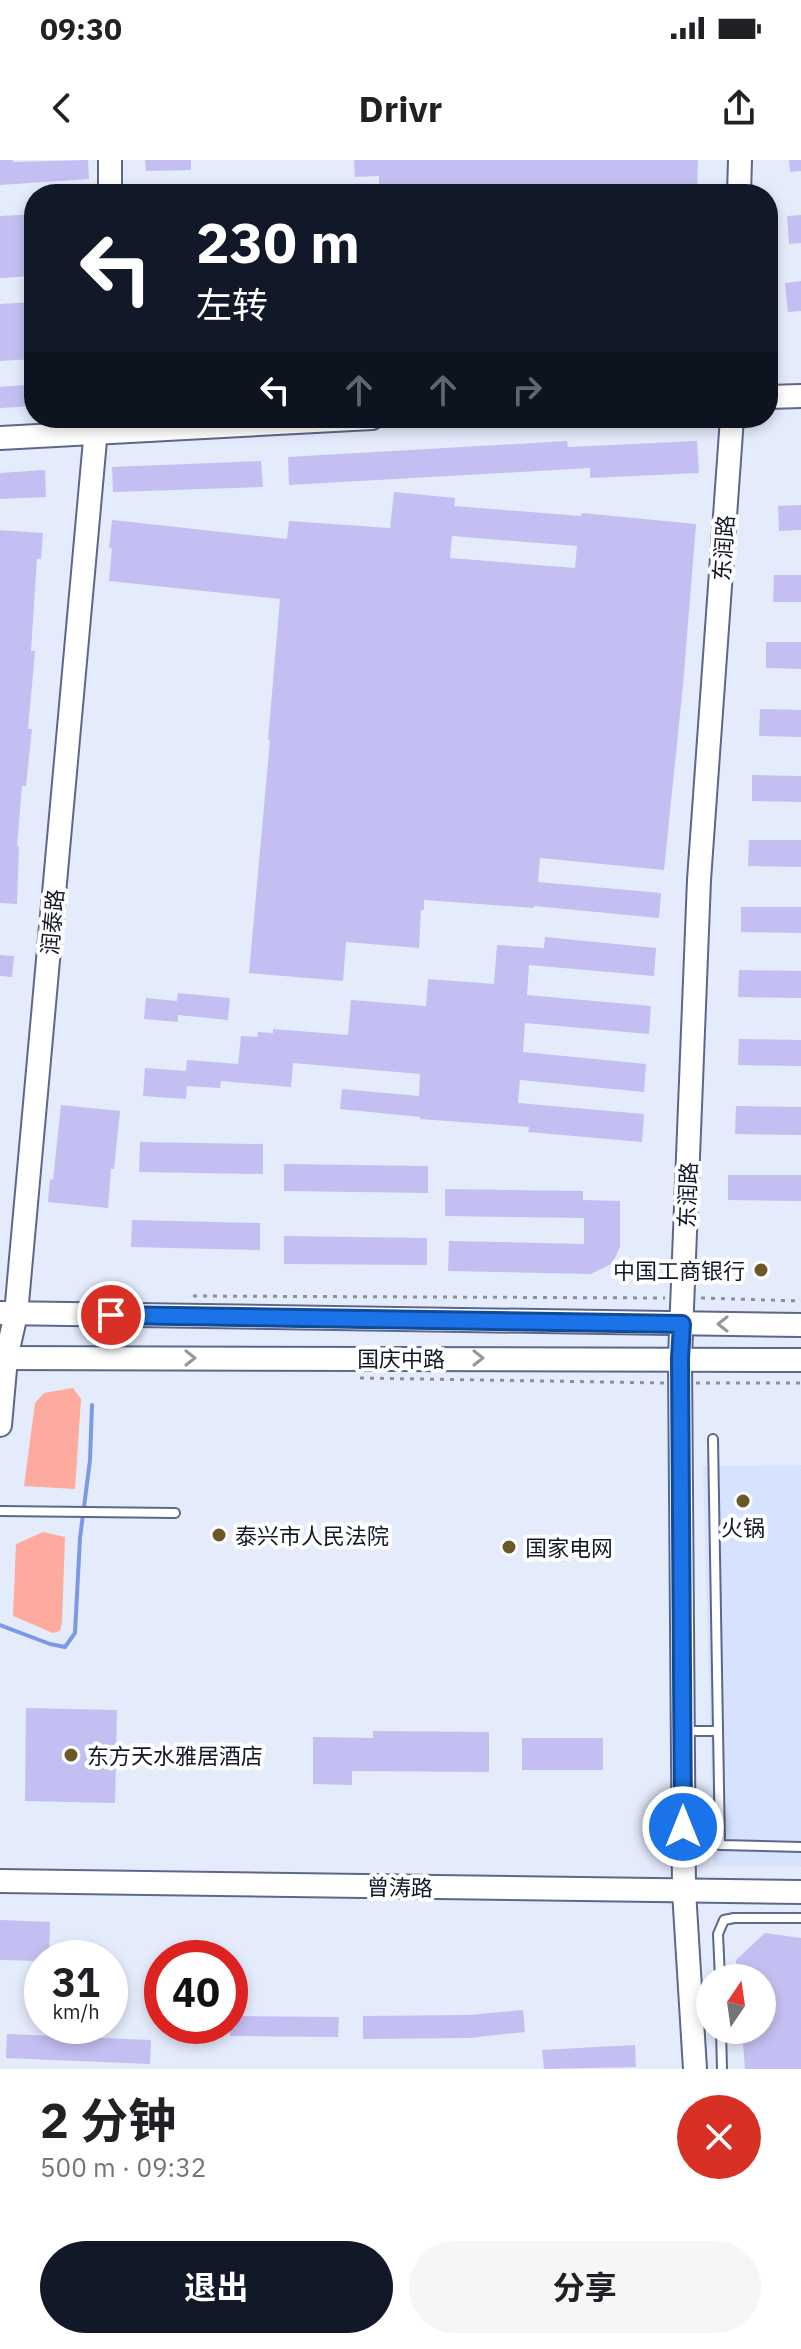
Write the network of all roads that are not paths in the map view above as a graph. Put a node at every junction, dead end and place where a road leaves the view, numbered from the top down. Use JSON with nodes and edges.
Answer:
{"nodes":[{"id":1,"x":110,"y":160,"type":"edge"},
{"id":2,"x":740,"y":160,"type":"edge"},
{"id":3,"x":110,"y":184,"type":"edge"},
{"id":4,"x":739,"y":184,"type":"edge"},
{"id":5,"x":801,"y":396,"type":"edge"},
{"id":6,"x":778,"y":397,"type":"edge"},
{"id":7,"x":81,"y":428,"type":"edge"},
{"id":8,"x":97,"y":428,"type":"edge"},
{"id":9,"x":731,"y":428,"type":"edge"},
{"id":10,"x":0,"y":438,"type":"edge"},
{"id":11,"x":8,"y":1314,"type":"edge"},
{"id":12,"x":682,"y":1324,"type":"junction"},
{"id":13,"x":801,"y":1325,"type":"edge"},
{"id":14,"x":3,"y":1358,"type":"edge"},
{"id":15,"x":680,"y":1358,"type":"junction"},
{"id":16,"x":801,"y":1360,"type":"edge"},
{"id":17,"x":0,"y":1425,"type":"edge"},
{"id":18,"x":713,"y":1439,"type":"dead end"},
{"id":19,"x":0,"y":1511,"type":"edge"},
{"id":20,"x":175,"y":1513,"type":"dead end"},
{"id":21,"x":683,"y":1731,"type":"junction"},
{"id":22,"x":717,"y":1731,"type":"junction"},
{"id":23,"x":801,"y":1847,"type":"edge"},
{"id":24,"x":0,"y":1881,"type":"edge"},
{"id":25,"x":684,"y":1891,"type":"junction"},
{"id":26,"x":801,"y":1892,"type":"edge"},
{"id":27,"x":801,"y":1918,"type":"edge"},
{"id":28,"x":719,"y":1964,"type":"edge"},
{"id":29,"x":721,"y":2044,"type":"edge"},
{"id":30,"x":695,"y":2069,"type":"edge"},
{"id":31,"x":722,"y":2069,"type":"edge"}],
"edges":[{"from":1,"to":3,"type":"street"},
{"from":2,"to":4,"type":"street"},
{"from":5,"to":6,"type":"street"},
{"from":7,"to":10,"type":"street"},
{"from":8,"to":11,"type":"street","name":"润泰路"},
{"from":9,"to":12,"type":"street","name":"东润路"},
{"from":11,"to":12,"type":"street"},
{"from":11,"to":14,"type":"street","name":"润泰路"},
{"from":13,"to":12,"type":"street","one_way":true},
{"from":12,"to":15,"type":"street","name":"东润路"},
{"from":14,"to":15,"type":"street","name":"国庆中路","one_way":true},
{"from":14,"to":17,"type":"street","name":"润泰路"},
{"from":15,"to":16,"type":"street","name":"国庆中路"},
{"from":15,"to":21,"type":"street","name":"东润路"},
{"from":18,"to":22,"type":"lane"},
{"from":19,"to":20,"type":"lane"},
{"from":21,"to":22,"type":"lane"},
{"from":21,"to":25,"type":"street","name":"东润路"},
{"from":22,"to":23,"type":"lane"},
{"from":24,"to":25,"type":"street","name":"曾涛路"},
{"from":25,"to":26,"type":"street","name":"曾涛路"},
{"from":25,"to":30,"type":"street","name":"东润路"},
{"from":27,"to":28,"type":"lane"},
{"from":29,"to":31,"type":"lane"}]}
